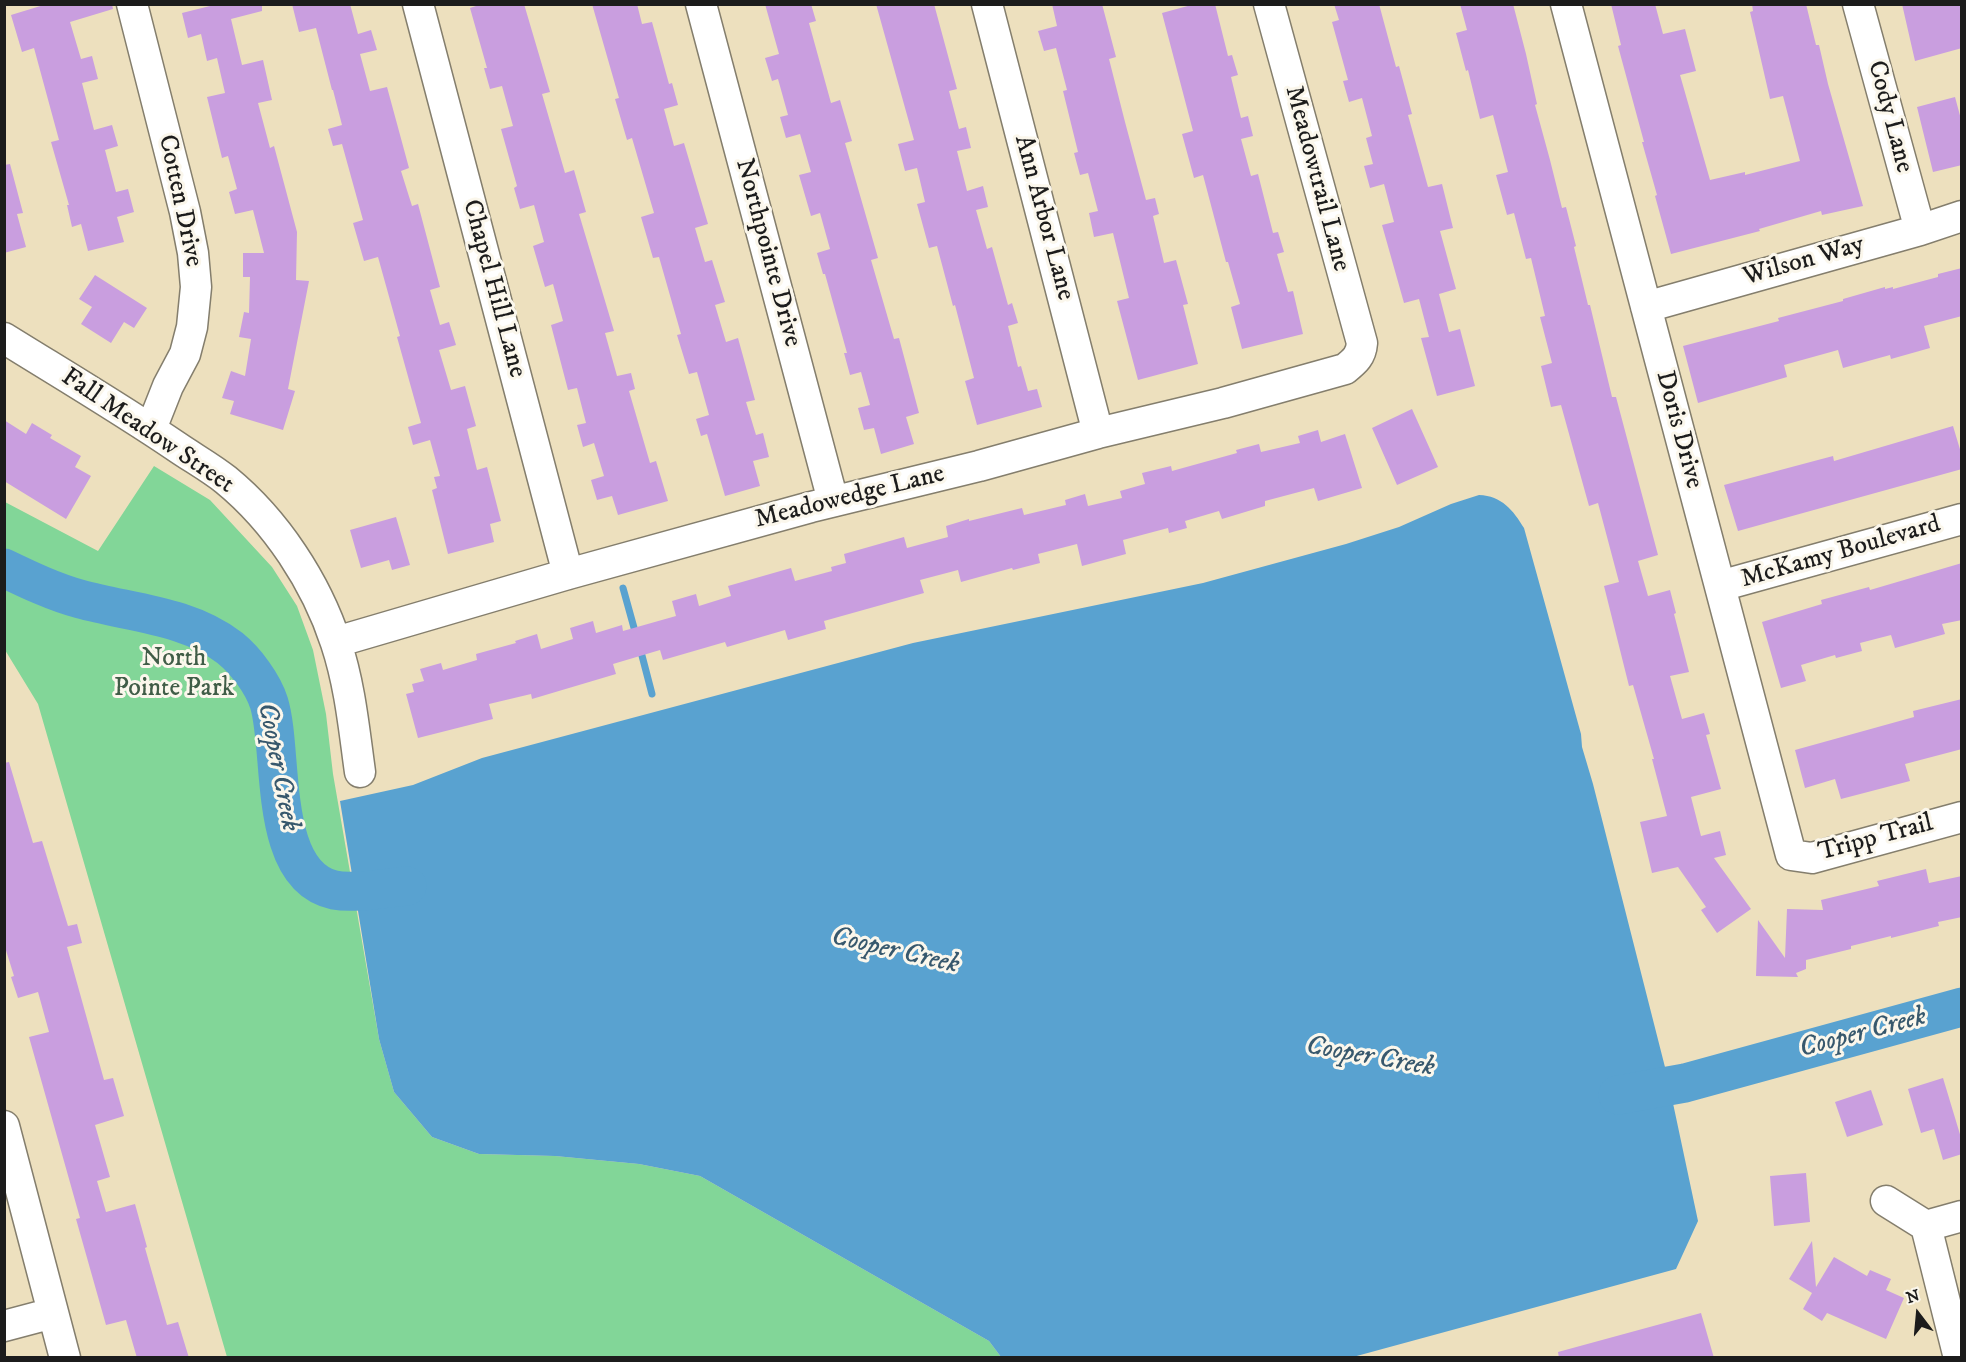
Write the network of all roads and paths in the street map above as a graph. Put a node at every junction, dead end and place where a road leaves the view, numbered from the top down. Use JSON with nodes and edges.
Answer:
{"nodes":[{"id":1,"x":132,"y":4,"type":"edge"},
{"id":2,"x":418,"y":4,"type":"edge"},
{"id":3,"x":701,"y":4,"type":"edge"},
{"id":4,"x":987,"y":4,"type":"edge"},
{"id":5,"x":1269,"y":4,"type":"edge"},
{"id":6,"x":1566,"y":4,"type":"edge"},
{"id":7,"x":1858,"y":4,"type":"edge"},
{"id":8,"x":1962,"y":216,"type":"edge"},
{"id":9,"x":1920,"y":230,"type":"junction"},
{"id":10,"x":1646,"y":307,"type":"junction"},
{"id":11,"x":4,"y":338,"type":"edge"},
{"id":12,"x":1361,"y":353,"type":"joint"},
{"id":13,"x":151,"y":429,"type":"junction"},
{"id":14,"x":1098,"y":432,"type":"junction"},
{"id":15,"x":833,"y":501,"type":"junction"},
{"id":16,"x":1962,"y":519,"type":"edge"},
{"id":17,"x":568,"y":574,"type":"junction"},
{"id":18,"x":1720,"y":586,"type":"junction"},
{"id":19,"x":336,"y":642,"type":"junction"},
{"id":20,"x":360,"y":772,"type":"dead end"},
{"id":21,"x":1962,"y":817,"type":"edge"},
{"id":22,"x":1791,"y":855,"type":"joint"},
{"id":23,"x":4,"y":1126,"type":"edge"},
{"id":24,"x":1886,"y":1201,"type":"dead end"},
{"id":25,"x":1962,"y":1216,"type":"edge"},
{"id":26,"x":1926,"y":1226,"type":"junction"},
{"id":27,"x":53,"y":1313,"type":"junction"},
{"id":28,"x":4,"y":1326,"type":"edge"},
{"id":29,"x":65,"y":1358,"type":"edge"},
{"id":30,"x":1959,"y":1358,"type":"edge"}],
"edges":[{"from":1,"to":13,"type":"street","name":"Cotten Drive"},
{"from":2,"to":17,"type":"street","name":"Chapel Hill Lane"},
{"from":3,"to":15,"type":"street","name":"Northpointe Drive"},
{"from":4,"to":14,"type":"street","name":"Ann Arbor Lane"},
{"from":5,"to":12,"type":"street","name":"Meadowtrail Lane"},
{"from":6,"to":10,"type":"street","name":"Doris Drive"},
{"from":7,"to":9,"type":"street","name":"Cody Lane"},
{"from":8,"to":9,"type":"street","name":"Wilson Way"},
{"from":9,"to":10,"type":"street","name":"Wilson Way"},
{"from":10,"to":18,"type":"street","name":"Doris Drive"},
{"from":11,"to":13,"type":"street","name":"Fall Meadow Street"},
{"from":12,"to":14,"type":"street","name":"Meadowedge Lane"},
{"from":13,"to":19,"type":"street","name":"Fall Meadow Street"},
{"from":14,"to":15,"type":"street","name":"Meadowedge Lane"},
{"from":15,"to":17,"type":"street","name":"Meadowedge Lane"},
{"from":16,"to":18,"type":"street","name":"McKamy Boulevard"},
{"from":17,"to":19,"type":"street","name":"Meadowedge Lane"},
{"from":18,"to":22,"type":"street","name":"Doris Drive"},
{"from":19,"to":20,"type":"street","name":"Fall Meadow Street"},
{"from":21,"to":22,"type":"street","name":"Tripp Trail"},
{"from":23,"to":27,"type":"street"},
{"from":24,"to":26,"type":"street"},
{"from":25,"to":26,"type":"street"},
{"from":26,"to":30,"type":"street"},
{"from":27,"to":28,"type":"street"},
{"from":27,"to":29,"type":"street"}]}
